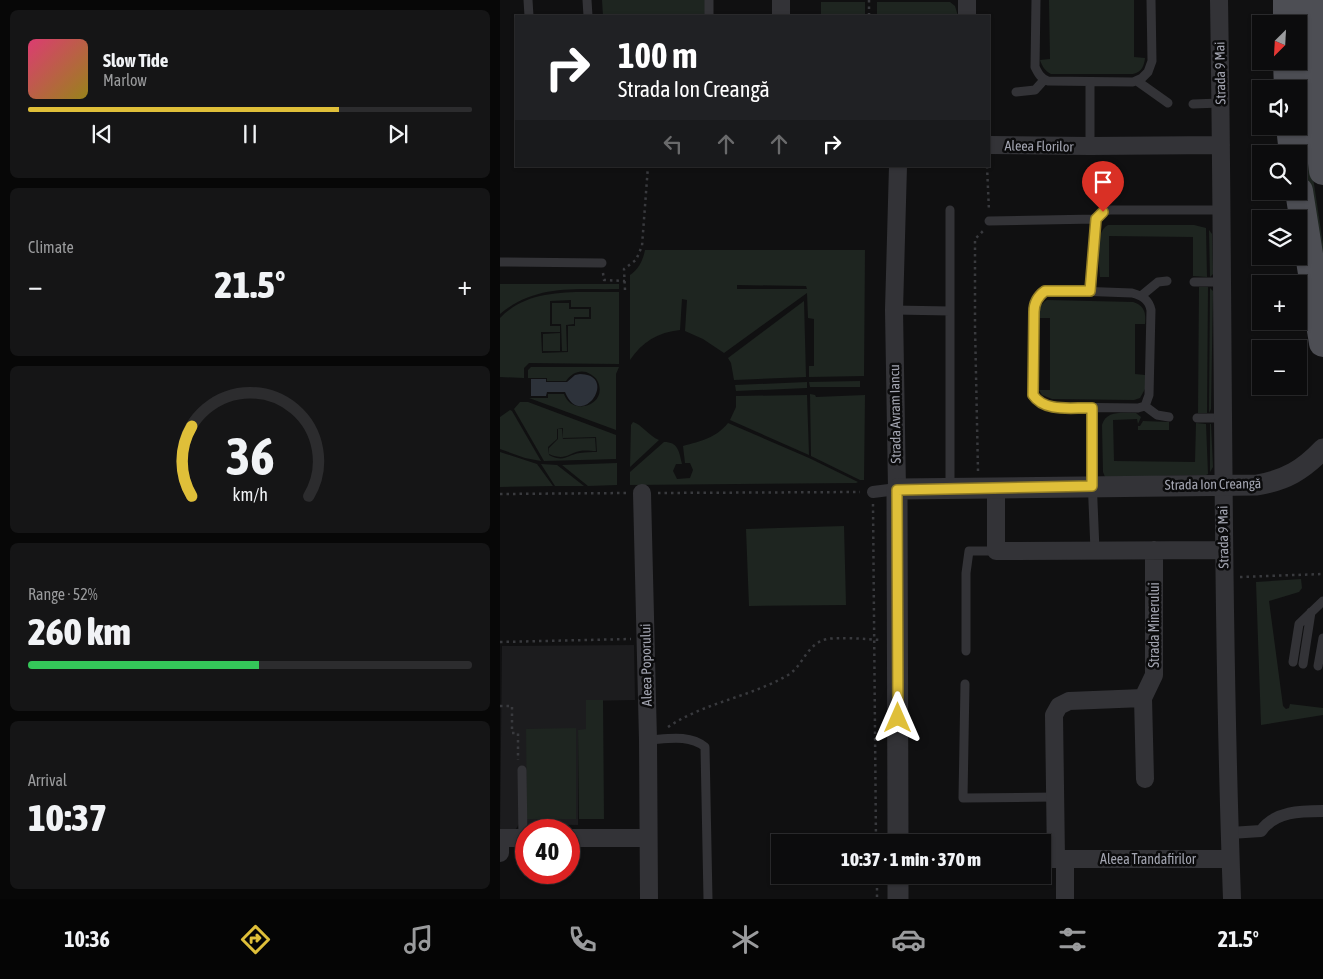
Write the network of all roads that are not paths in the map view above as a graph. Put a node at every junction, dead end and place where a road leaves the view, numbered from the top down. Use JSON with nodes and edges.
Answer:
{"nodes":[{"id":1,"x":528,"y":0,"type":"edge"},
{"id":2,"x":587,"y":0,"type":"edge"},
{"id":3,"x":709,"y":0,"type":"edge"},
{"id":4,"x":781,"y":0,"type":"edge"},
{"id":5,"x":967,"y":0,"type":"edge"},
{"id":6,"x":1036,"y":0,"type":"edge"},
{"id":7,"x":1151,"y":0,"type":"edge"},
{"id":8,"x":1219,"y":0,"type":"edge"},
{"id":9,"x":1287,"y":0,"type":"edge"},
{"id":10,"x":1311,"y":0,"type":"edge"},
{"id":11,"x":529,"y":15,"type":"edge"},
{"id":12,"x":588,"y":15,"type":"edge"},
{"id":13,"x":709,"y":15,"type":"edge"},
{"id":14,"x":781,"y":15,"type":"edge"},
{"id":15,"x":967,"y":15,"type":"edge"},
{"id":16,"x":1287,"y":15,"type":"edge"},
{"id":17,"x":1044,"y":80,"type":"junction"},
{"id":18,"x":1137,"y":81,"type":"junction"},
{"id":19,"x":1090,"y":82,"type":"junction"},
{"id":20,"x":1016,"y":92,"type":"dead end"},
{"id":21,"x":1220,"y":103,"type":"junction"},
{"id":22,"x":1168,"y":104,"type":"dead end"},
{"id":23,"x":1193,"y":104,"type":"dead end"},
{"id":24,"x":990,"y":145,"type":"edge"},
{"id":25,"x":1222,"y":145,"type":"junction"},
{"id":26,"x":1090,"y":146,"type":"junction"},
{"id":27,"x":898,"y":167,"type":"edge"},
{"id":28,"x":1323,"y":170,"type":"edge"},
{"id":29,"x":1300,"y":200,"type":"edge"},
{"id":30,"x":950,"y":210,"type":"dead end"},
{"id":31,"x":1220,"y":210,"type":"junction"},
{"id":32,"x":1096,"y":219,"type":"junction"},
{"id":33,"x":989,"y":221,"type":"road end"},
{"id":34,"x":500,"y":262,"type":"edge"},
{"id":35,"x":602,"y":263,"type":"road end"},
{"id":36,"x":1167,"y":281,"type":"dead end"},
{"id":37,"x":1194,"y":282,"type":"dead end"},
{"id":38,"x":1221,"y":282,"type":"junction"},
{"id":39,"x":1090,"y":291,"type":"junction"},
{"id":40,"x":1142,"y":296,"type":"junction"},
{"id":41,"x":894,"y":310,"type":"junction"},
{"id":42,"x":950,"y":311,"type":"junction"},
{"id":43,"x":1323,"y":342,"type":"edge"},
{"id":44,"x":1145,"y":406,"type":"junction"},
{"id":45,"x":1092,"y":408,"type":"junction"},
{"id":46,"x":1169,"y":417,"type":"dead end"},
{"id":47,"x":1197,"y":418,"type":"dead end"},
{"id":48,"x":1222,"y":418,"type":"junction"},
{"id":49,"x":1323,"y":449,"type":"edge"},
{"id":50,"x":1222,"y":485,"type":"junction"},
{"id":51,"x":1092,"y":486,"type":"junction"},
{"id":52,"x":987,"y":487,"type":"junction"},
{"id":53,"x":950,"y":488,"type":"junction"},
{"id":54,"x":897,"y":490,"type":"junction"},
{"id":55,"x":873,"y":492,"type":"road end"},
{"id":56,"x":642,"y":493,"type":"road end"},
{"id":57,"x":1095,"y":550,"type":"junction"},
{"id":58,"x":1154,"y":550,"type":"junction"},
{"id":59,"x":1223,"y":550,"type":"junction"},
{"id":60,"x":996,"y":551,"type":"junction"},
{"id":61,"x":1323,"y":601,"type":"edge"},
{"id":62,"x":1311,"y":612,"type":"junction"},
{"id":63,"x":1323,"y":638,"type":"edge"},
{"id":64,"x":966,"y":650,"type":"dead end"},
{"id":65,"x":1293,"y":662,"type":"dead end"},
{"id":66,"x":1304,"y":664,"type":"dead end"},
{"id":67,"x":1318,"y":666,"type":"dead end"},
{"id":68,"x":965,"y":684,"type":"dead end"},
{"id":69,"x":1143,"y":698,"type":"junction"},
{"id":70,"x":648,"y":740,"type":"junction"},
{"id":71,"x":522,"y":770,"type":"dead end"},
{"id":72,"x":1145,"y":779,"type":"dead end"},
{"id":73,"x":1055,"y":797,"type":"junction"},
{"id":74,"x":1323,"y":811,"type":"edge"},
{"id":75,"x":524,"y":819,"type":"edge"},
{"id":76,"x":1230,"y":833,"type":"junction"},
{"id":77,"x":898,"y":834,"type":"edge"},
{"id":78,"x":500,"y":838,"type":"edge"},
{"id":79,"x":515,"y":838,"type":"edge"},
{"id":80,"x":580,"y":838,"type":"edge"},
{"id":81,"x":648,"y":838,"type":"junction"},
{"id":82,"x":500,"y":853,"type":"edge"},
{"id":83,"x":1054,"y":859,"type":"edge"},
{"id":84,"x":1230,"y":859,"type":"junction"},
{"id":85,"x":898,"y":884,"type":"edge"},
{"id":86,"x":649,"y":899,"type":"edge"},
{"id":87,"x":708,"y":899,"type":"edge"},
{"id":88,"x":898,"y":899,"type":"edge"},
{"id":89,"x":1065,"y":899,"type":"edge"},
{"id":90,"x":1232,"y":899,"type":"edge"}],
"edges":[{"from":1,"to":11,"type":"lane"},
{"from":2,"to":12,"type":"lane"},
{"from":3,"to":13,"type":"lane"},
{"from":4,"to":14,"type":"street"},
{"from":5,"to":15,"type":"street"},
{"from":6,"to":17,"type":"lane"},
{"from":7,"to":18,"type":"lane"},
{"from":8,"to":21,"type":"street","name":"Strada 9 Mai"},
{"from":9,"to":16,"type":"main road"},
{"from":10,"to":28,"type":"main road"},
{"from":17,"to":19,"type":"lane"},
{"from":17,"to":20,"type":"lane"},
{"from":18,"to":19,"type":"lane"},
{"from":18,"to":22,"type":"lane"},
{"from":19,"to":26,"type":"lane"},
{"from":21,"to":23,"type":"lane"},
{"from":21,"to":25,"type":"street","name":"Strada 9 Mai"},
{"from":24,"to":26,"type":"street","name":"Aleea Florilor"},
{"from":25,"to":26,"type":"street"},
{"from":25,"to":31,"type":"street","name":"Strada 9 Mai"},
{"from":27,"to":41,"type":"street","name":"Strada Avram Iancu"},
{"from":29,"to":43,"type":"main road"},
{"from":30,"to":42,"type":"lane"},
{"from":31,"to":32,"type":"lane"},
{"from":31,"to":38,"type":"street","name":"Strada 9 Mai"},
{"from":32,"to":33,"type":"lane"},
{"from":32,"to":39,"type":"lane"},
{"from":34,"to":35,"type":"lane"},
{"from":36,"to":40,"type":"lane"},
{"from":37,"to":38,"type":"lane"},
{"from":38,"to":48,"type":"street","name":"Strada 9 Mai"},
{"from":39,"to":40,"type":"lane"},
{"from":39,"to":45,"type":"lane"},
{"from":40,"to":44,"type":"lane"},
{"from":41,"to":42,"type":"lane"},
{"from":41,"to":54,"type":"street","name":"Strada Avram Iancu"},
{"from":42,"to":53,"type":"lane"},
{"from":44,"to":45,"type":"lane"},
{"from":44,"to":46,"type":"lane"},
{"from":45,"to":51,"type":"lane"},
{"from":47,"to":48,"type":"lane"},
{"from":48,"to":50,"type":"street","name":"Strada 9 Mai"},
{"from":49,"to":50,"type":"street","name":"Strada Ion Creangă"},
{"from":50,"to":51,"type":"street","name":"Strada Ion Creangă"},
{"from":50,"to":59,"type":"street","name":"Strada 9 Mai"},
{"from":51,"to":52,"type":"street","name":"Strada Ion Creangă"},
{"from":51,"to":57,"type":"lane"},
{"from":52,"to":53,"type":"street","name":"Strada Ion Creangă"},
{"from":52,"to":60,"type":"street"},
{"from":53,"to":54,"type":"street","name":"Strada Ion Creangă"},
{"from":54,"to":55,"type":"street"},
{"from":54,"to":77,"type":"street","name":"Strada Avram Iancu"},
{"from":56,"to":70,"type":"street","name":"Aleea Poporului"},
{"from":57,"to":58,"type":"street"},
{"from":57,"to":60,"type":"street"},
{"from":58,"to":59,"type":"street"},
{"from":58,"to":69,"type":"street","name":"Strada Minerului"},
{"from":59,"to":76,"type":"street","name":"Strada 9 Mai"},
{"from":60,"to":64,"type":"lane"},
{"from":61,"to":62,"type":"lane"},
{"from":62,"to":65,"type":"lane"},
{"from":62,"to":66,"type":"lane"},
{"from":63,"to":67,"type":"lane"},
{"from":68,"to":73,"type":"lane"},
{"from":69,"to":72,"type":"street"},
{"from":69,"to":73,"type":"street"},
{"from":70,"to":81,"type":"street","name":"Aleea Poporului"},
{"from":70,"to":87,"type":"lane"},
{"from":71,"to":75,"type":"lane"},
{"from":73,"to":83,"type":"street"},
{"from":74,"to":76,"type":"street"},
{"from":76,"to":84,"type":"street","name":"Strada 9 Mai"},
{"from":78,"to":79,"type":"street"},
{"from":78,"to":82,"type":"street"},
{"from":80,"to":81,"type":"street"},
{"from":81,"to":86,"type":"street","name":"Aleea Poporului"},
{"from":83,"to":84,"type":"street","name":"Aleea Trandafirilor"},
{"from":83,"to":89,"type":"street"},
{"from":84,"to":90,"type":"street","name":"Strada 9 Mai"},
{"from":85,"to":88,"type":"street"}]}
